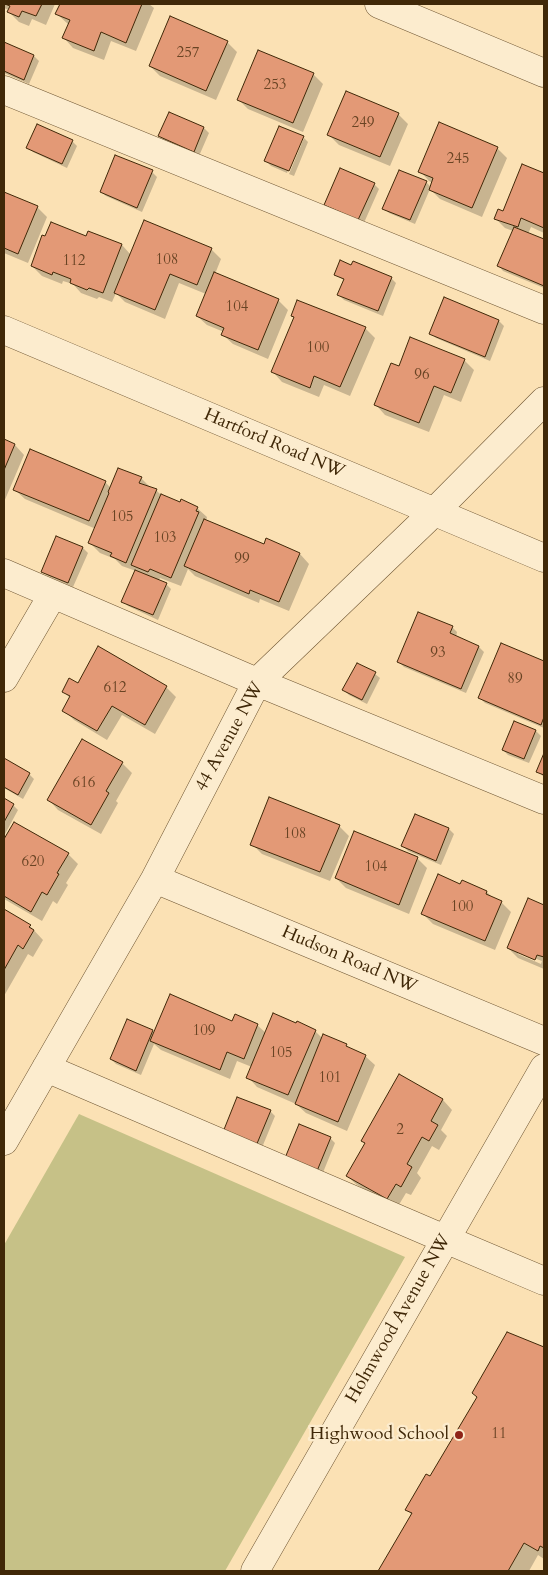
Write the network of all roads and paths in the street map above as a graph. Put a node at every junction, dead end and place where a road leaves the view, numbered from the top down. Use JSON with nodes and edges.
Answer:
{"nodes":[{"id":1,"x":379,"y":4,"type":"edge"},
{"id":2,"x":544,"y":73,"type":"edge"},
{"id":3,"x":4,"y":90,"type":"edge"},
{"id":4,"x":544,"y":310,"type":"edge"},
{"id":5,"x":4,"y":330,"type":"edge"},
{"id":6,"x":544,"y":401,"type":"edge"},
{"id":7,"x":434,"y":512,"type":"junction"},
{"id":8,"x":544,"y":558,"type":"edge"},
{"id":9,"x":4,"y":574,"type":"edge"},
{"id":10,"x":53,"y":594,"type":"junction"},
{"id":11,"x":4,"y":678,"type":"edge"},
{"id":12,"x":257,"y":682,"type":"junction"},
{"id":13,"x":544,"y":800,"type":"edge"},
{"id":14,"x":155,"y":879,"type":"junction"},
{"id":15,"x":544,"y":1041,"type":"edge"},
{"id":16,"x":46,"y":1068,"type":"junction"},
{"id":17,"x":544,"y":1068,"type":"edge"},
{"id":18,"x":4,"y":1141,"type":"edge"},
{"id":19,"x":445,"y":1239,"type":"junction"},
{"id":20,"x":544,"y":1281,"type":"edge"},
{"id":21,"x":255,"y":1571,"type":"edge"}],
"edges":[{"from":1,"to":2,"type":"street"},
{"from":3,"to":4,"type":"street"},
{"from":5,"to":7,"type":"street","name":"Hartford Road NW"},
{"from":6,"to":7,"type":"street","name":"44 Avenue NW"},
{"from":7,"to":8,"type":"street","name":"Hartford Road NW"},
{"from":7,"to":12,"type":"street","name":"44 Avenue NW"},
{"from":9,"to":10,"type":"street"},
{"from":10,"to":11,"type":"street"},
{"from":10,"to":12,"type":"street"},
{"from":12,"to":13,"type":"street"},
{"from":12,"to":14,"type":"street","name":"44 Avenue NW"},
{"from":14,"to":15,"type":"street","name":"Hudson Road NW"},
{"from":14,"to":16,"type":"street","name":"44 Avenue NW"},
{"from":16,"to":18,"type":"street","name":"44 Avenue NW"},
{"from":16,"to":19,"type":"street"},
{"from":17,"to":19,"type":"street","name":"Holmwood Avenue NW"},
{"from":19,"to":20,"type":"street"},
{"from":19,"to":21,"type":"street","name":"Holmwood Avenue NW"}]}
